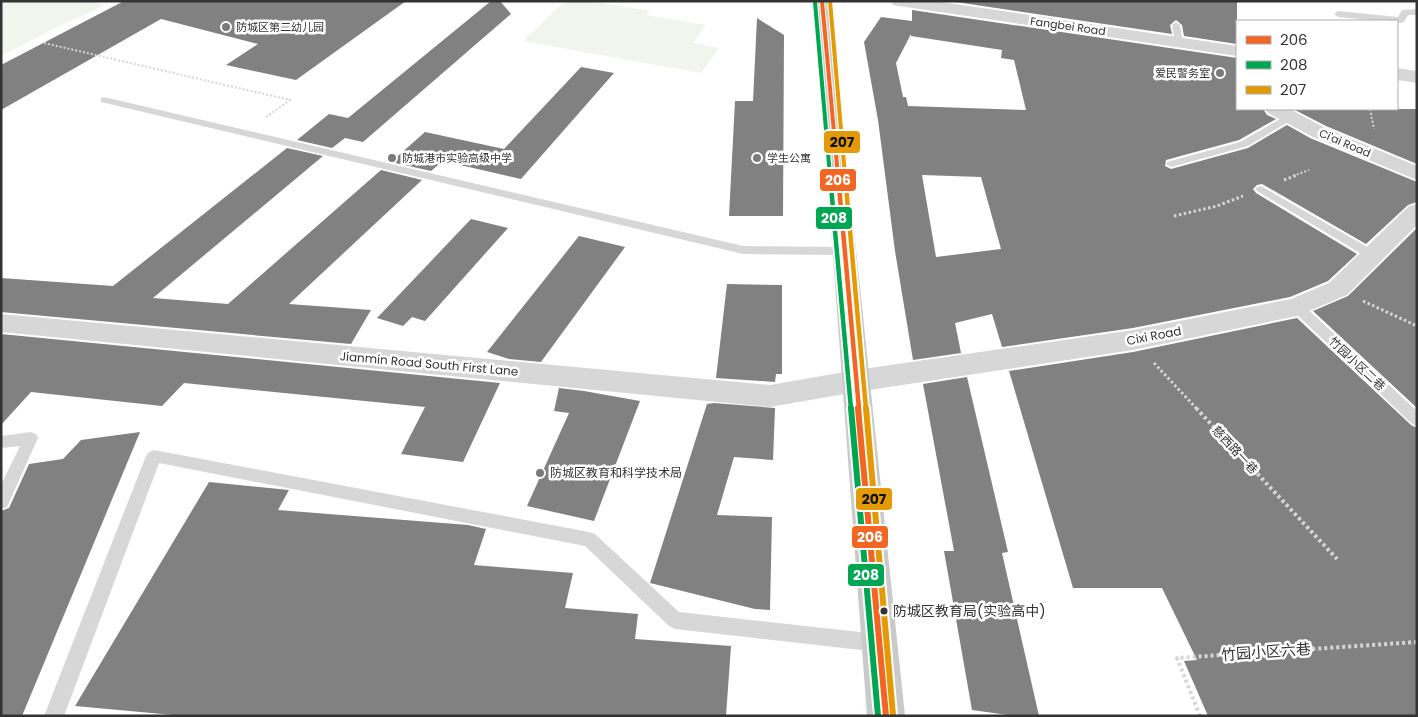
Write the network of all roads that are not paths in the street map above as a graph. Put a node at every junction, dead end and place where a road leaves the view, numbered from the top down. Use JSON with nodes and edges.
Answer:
{"nodes":[{"id":1,"x":822,"y":1,"type":"edge"},
{"id":2,"x":899,"y":1,"type":"edge"},
{"id":3,"x":1417,"y":12,"type":"edge"},
{"id":4,"x":1338,"y":14,"type":"edge"},
{"id":5,"x":1176,"y":25,"type":"dead end"},
{"id":6,"x":1178,"y":43,"type":"junction"},
{"id":7,"x":1236,"y":51,"type":"edge"},
{"id":8,"x":1398,"y":74,"type":"edge"},
{"id":9,"x":1417,"y":77,"type":"edge"},
{"id":10,"x":104,"y":100,"type":"dead end"},
{"id":11,"x":1282,"y":113,"type":"edge"},
{"id":12,"x":1172,"y":164,"type":"dead end"},
{"id":13,"x":1417,"y":174,"type":"edge"},
{"id":14,"x":1261,"y":189,"type":"dead end"},
{"id":15,"x":1417,"y":211,"type":"edge"},
{"id":16,"x":844,"y":251,"type":"junction"},
{"id":17,"x":1372,"y":255,"type":"junction"},
{"id":18,"x":1297,"y":308,"type":"junction"},
{"id":19,"x":1,"y":323,"type":"edge"},
{"id":20,"x":856,"y":381,"type":"junction"},
{"id":21,"x":1417,"y":420,"type":"edge"},
{"id":22,"x":1,"y":442,"type":"edge"},
{"id":23,"x":1,"y":502,"type":"edge"},
{"id":24,"x":880,"y":643,"type":"junction"},
{"id":25,"x":54,"y":716,"type":"edge"},
{"id":26,"x":886,"y":716,"type":"edge"}],
"edges":[{"from":1,"to":16,"type":"main road"},
{"from":2,"to":6,"type":"street","name":"Fangbei Road"},
{"from":3,"to":4,"type":"lane"},
{"from":5,"to":6,"type":"lane"},
{"from":6,"to":7,"type":"street","name":"Fangbei Road"},
{"from":8,"to":9,"type":"street"},
{"from":10,"to":16,"type":"lane"},
{"from":11,"to":12,"type":"lane"},
{"from":11,"to":13,"type":"street","name":"Ci'ai Road"},
{"from":14,"to":17,"type":"lane"},
{"from":15,"to":17,"type":"street","name":"Cixi Road"},
{"from":16,"to":20,"type":"main road"},
{"from":17,"to":18,"type":"street","name":"Cixi Road"},
{"from":18,"to":20,"type":"street","name":"Cixi Road"},
{"from":18,"to":21,"type":"lane","name":"竹园小区二巷"},
{"from":19,"to":20,"type":"street","name":"Jianmin Road South First Lane"},
{"from":20,"to":24,"type":"main road"},
{"from":22,"to":23,"type":"lane"},
{"from":24,"to":25,"type":"lane"},
{"from":24,"to":26,"type":"main road"}]}
